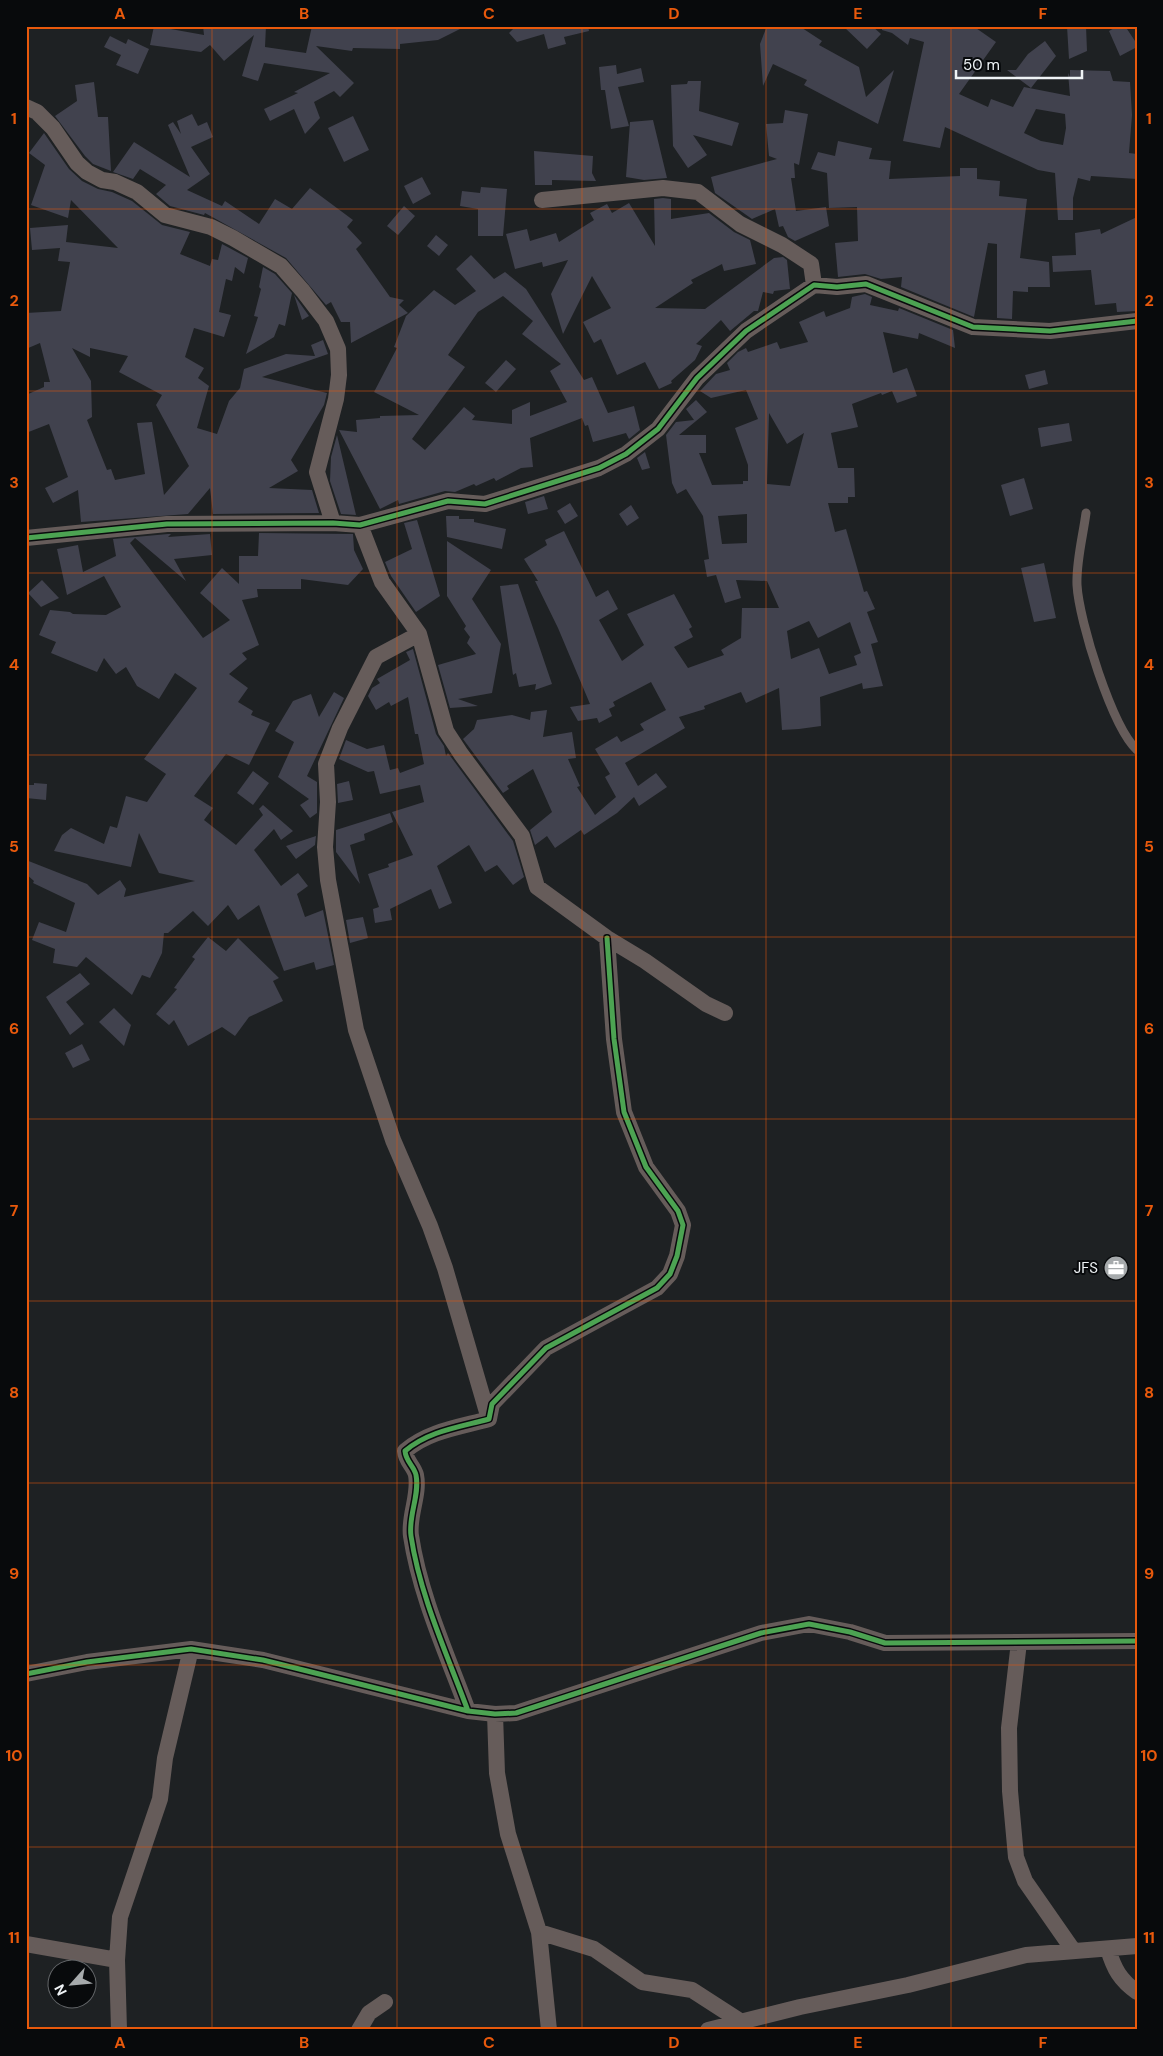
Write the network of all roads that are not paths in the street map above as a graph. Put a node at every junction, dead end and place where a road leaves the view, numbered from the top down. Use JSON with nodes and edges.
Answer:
{"nodes":[{"id":1,"x":26,"y":107,"type":"edge"},
{"id":2,"x":542,"y":200,"type":"dead end"},
{"id":3,"x":814,"y":285,"type":"junction"},
{"id":4,"x":1137,"y":320,"type":"edge"},
{"id":5,"x":1086,"y":513,"type":"dead end"},
{"id":6,"x":333,"y":523,"type":"junction"},
{"id":7,"x":360,"y":525,"type":"junction"},
{"id":8,"x":26,"y":538,"type":"edge"},
{"id":9,"x":419,"y":634,"type":"junction"},
{"id":10,"x":1137,"y":750,"type":"edge"},
{"id":11,"x":607,"y":938,"type":"junction"},
{"id":12,"x":725,"y":1013,"type":"dead end"},
{"id":13,"x":489,"y":1419,"type":"junction"},
{"id":14,"x":1137,"y":1641,"type":"edge"},
{"id":15,"x":1019,"y":1642,"type":"junction"},
{"id":16,"x":192,"y":1649,"type":"junction"},
{"id":17,"x":26,"y":1674,"type":"edge"},
{"id":18,"x":468,"y":1711,"type":"junction"},
{"id":19,"x":495,"y":1714,"type":"junction"},
{"id":20,"x":539,"y":1932,"type":"junction"},
{"id":21,"x":26,"y":1944,"type":"edge"},
{"id":22,"x":1137,"y":1946,"type":"edge"},
{"id":23,"x":1108,"y":1949,"type":"junction"},
{"id":24,"x":1073,"y":1950,"type":"junction"},
{"id":25,"x":117,"y":1960,"type":"junction"},
{"id":26,"x":1137,"y":1992,"type":"edge"},
{"id":27,"x":385,"y":2002,"type":"dead end"},
{"id":28,"x":740,"y":2021,"type":"junction"},
{"id":29,"x":119,"y":2030,"type":"edge"},
{"id":30,"x":359,"y":2030,"type":"edge"},
{"id":31,"x":549,"y":2030,"type":"edge"},
{"id":32,"x":708,"y":2030,"type":"edge"}],
"edges":[{"from":1,"to":6,"type":"street"},
{"from":2,"to":3,"type":"street"},
{"from":3,"to":4,"type":"street"},
{"from":3,"to":7,"type":"street"},
{"from":5,"to":10,"type":"lane"},
{"from":6,"to":7,"type":"street"},
{"from":6,"to":8,"type":"street"},
{"from":7,"to":9,"type":"street"},
{"from":9,"to":11,"type":"street"},
{"from":9,"to":13,"type":"street"},
{"from":11,"to":12,"type":"street"},
{"from":11,"to":13,"type":"street"},
{"from":13,"to":18,"type":"street"},
{"from":14,"to":15,"type":"street"},
{"from":15,"to":19,"type":"street"},
{"from":15,"to":24,"type":"street"},
{"from":16,"to":17,"type":"street"},
{"from":16,"to":18,"type":"street"},
{"from":16,"to":25,"type":"street"},
{"from":18,"to":19,"type":"street"},
{"from":19,"to":20,"type":"street"},
{"from":20,"to":28,"type":"street"},
{"from":20,"to":31,"type":"street"},
{"from":21,"to":25,"type":"street"},
{"from":22,"to":23,"type":"street"},
{"from":23,"to":24,"type":"street"},
{"from":23,"to":26,"type":"street"},
{"from":24,"to":28,"type":"street"},
{"from":25,"to":29,"type":"street"},
{"from":27,"to":30,"type":"street"},
{"from":28,"to":32,"type":"street"}]}
